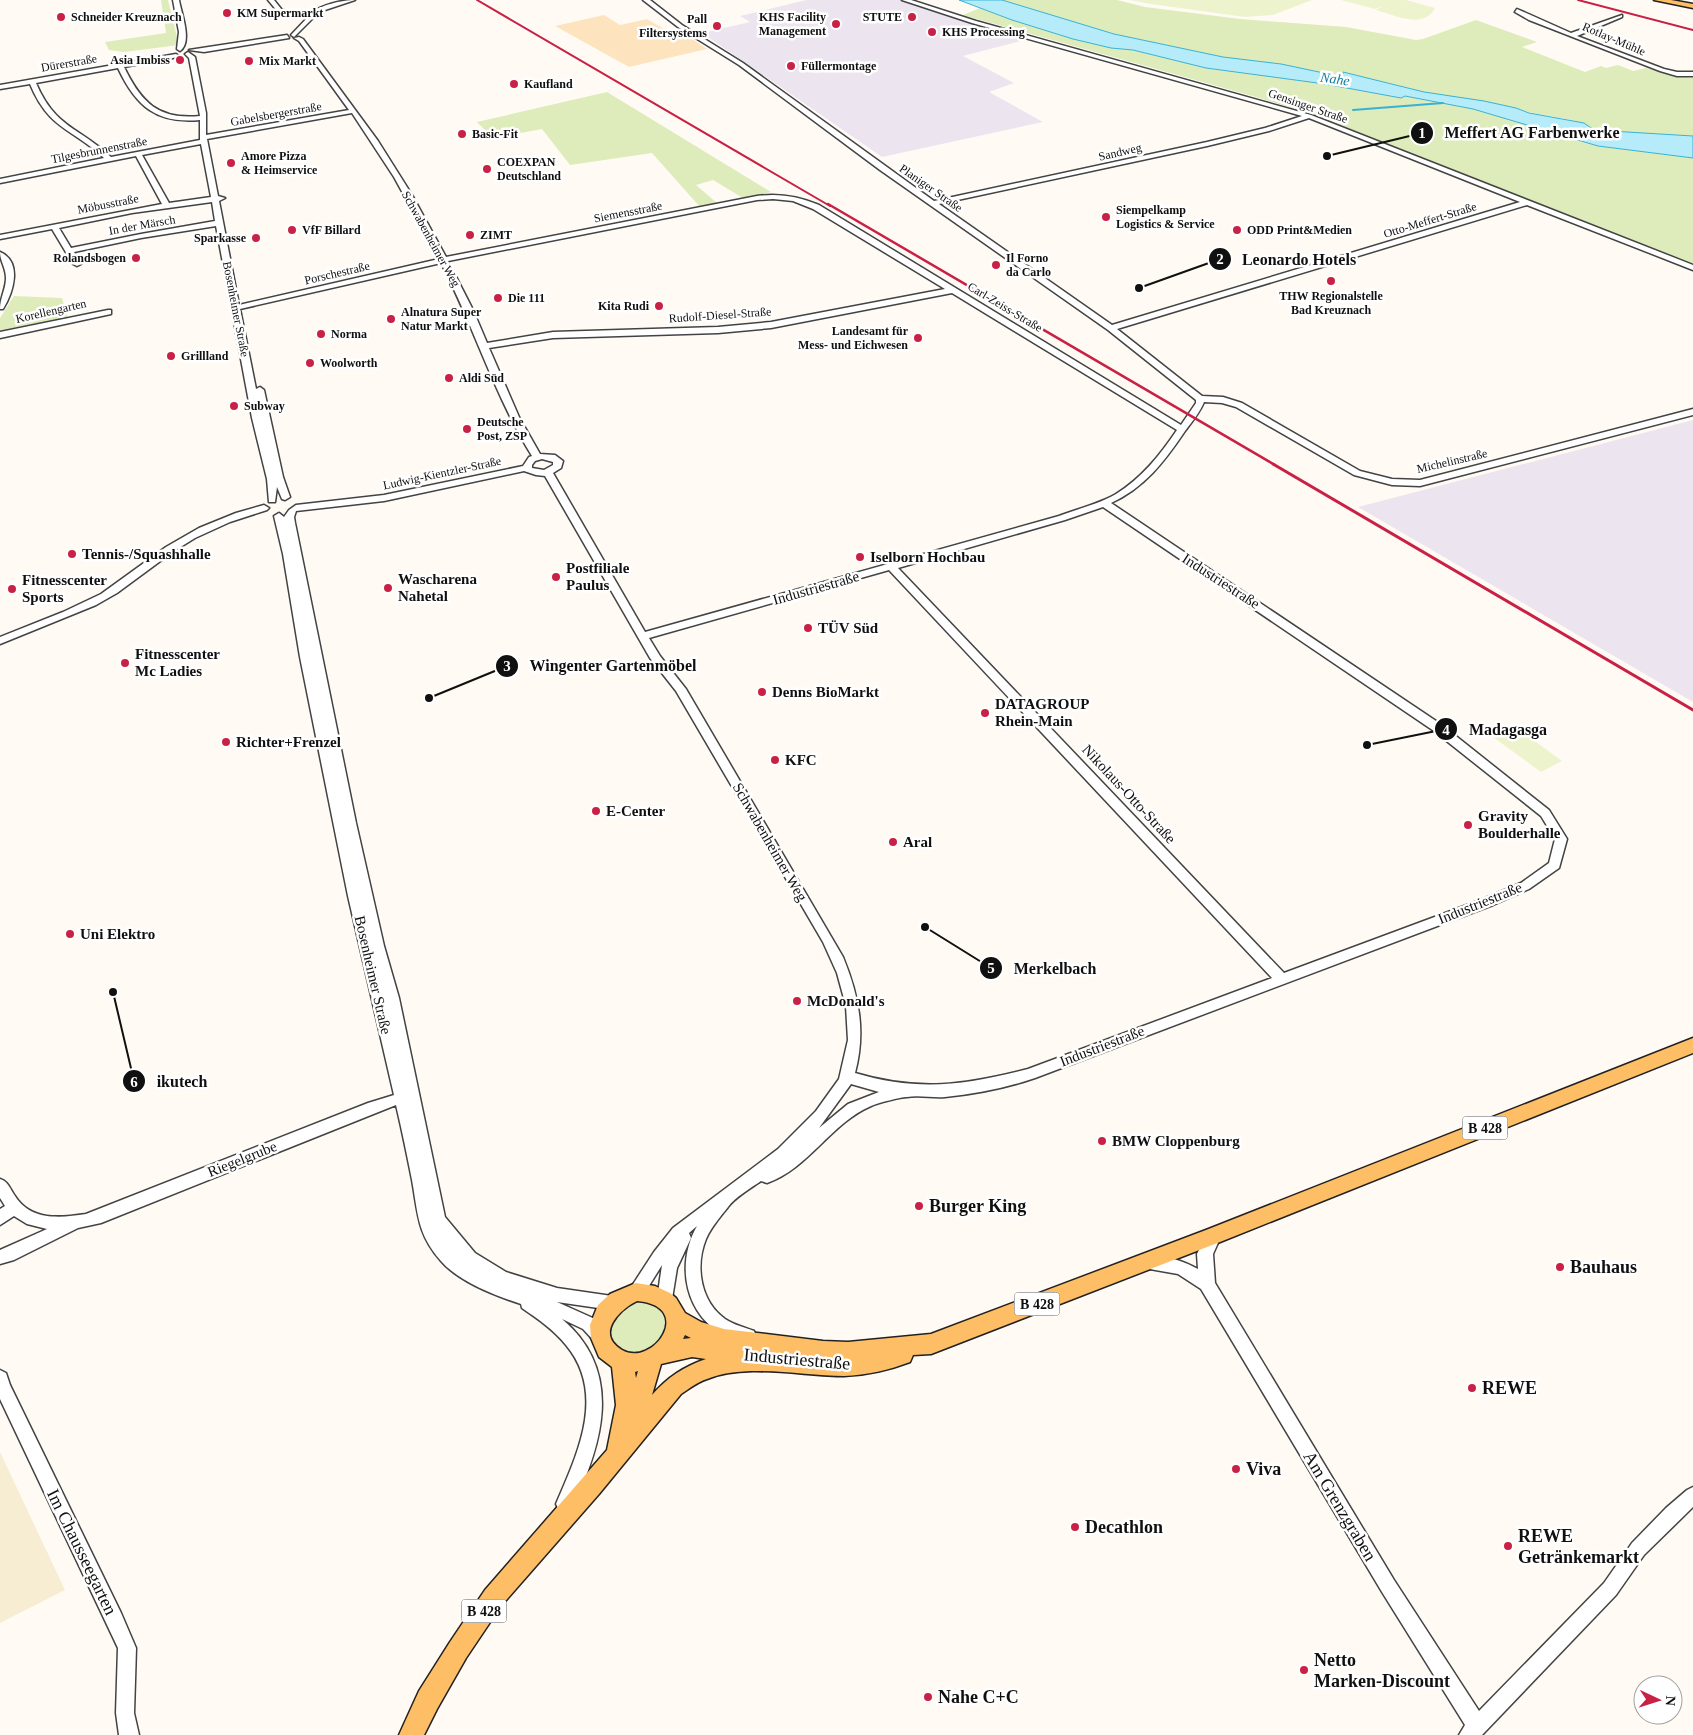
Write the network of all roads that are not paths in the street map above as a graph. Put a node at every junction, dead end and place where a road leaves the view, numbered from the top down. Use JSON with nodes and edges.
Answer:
{"nodes":[{"id":1,"x":176,"y":0,"type":"edge"},
{"id":2,"x":271,"y":0,"type":"edge"},
{"id":3,"x":352,"y":0,"type":"edge"},
{"id":4,"x":646,"y":0,"type":"edge"},
{"id":5,"x":904,"y":0,"type":"edge"},
{"id":6,"x":1658,"y":0,"type":"edge"},
{"id":7,"x":1693,"y":6,"type":"edge"},
{"id":8,"x":1520,"y":13,"type":"dead end"},
{"id":9,"x":310,"y":16,"type":"junction"},
{"id":10,"x":1620,"y":16,"type":"dead end"},
{"id":11,"x":1573,"y":35,"type":"junction"},
{"id":12,"x":293,"y":37,"type":"junction"},
{"id":13,"x":220,"y":48,"type":"junction"},
{"id":14,"x":213,"y":50,"type":"junction"},
{"id":15,"x":184,"y":53,"type":"junction"},
{"id":16,"x":194,"y":62,"type":"junction"},
{"id":17,"x":120,"y":66,"type":"junction"},
{"id":18,"x":194,"y":74,"type":"junction"},
{"id":19,"x":1693,"y":74,"type":"edge"},
{"id":20,"x":32,"y":81,"type":"junction"},
{"id":21,"x":0,"y":87,"type":"edge"},
{"id":22,"x":354,"y":111,"type":"junction"},
{"id":23,"x":1309,"y":116,"type":"junction"},
{"id":24,"x":203,"y":118,"type":"junction"},
{"id":25,"x":205,"y":139,"type":"junction"},
{"id":26,"x":138,"y":154,"type":"junction"},
{"id":27,"x":109,"y":160,"type":"junction"},
{"id":28,"x":0,"y":181,"type":"edge"},
{"id":29,"x":218,"y":198,"type":"junction"},
{"id":30,"x":1526,"y":203,"type":"junction"},
{"id":31,"x":934,"y":204,"type":"junction"},
{"id":32,"x":166,"y":205,"type":"junction"},
{"id":33,"x":816,"y":206,"type":"joint"},
{"id":34,"x":220,"y":223,"type":"junction"},
{"id":35,"x":54,"y":226,"type":"junction"},
{"id":36,"x":0,"y":238,"type":"edge"},
{"id":37,"x":69,"y":251,"type":"junction"},
{"id":38,"x":0,"y":254,"type":"edge"},
{"id":39,"x":443,"y":260,"type":"junction"},
{"id":40,"x":77,"y":264,"type":"dead end"},
{"id":41,"x":1693,"y":268,"type":"edge"},
{"id":42,"x":954,"y":290,"type":"junction"},
{"id":43,"x":4,"y":294,"type":"edge"},
{"id":44,"x":0,"y":307,"type":"edge"},
{"id":45,"x":239,"y":308,"type":"junction"},
{"id":46,"x":108,"y":312,"type":"dead end"},
{"id":47,"x":1111,"y":328,"type":"junction"},
{"id":48,"x":0,"y":335,"type":"edge"},
{"id":49,"x":485,"y":346,"type":"junction"},
{"id":50,"x":1200,"y":399,"type":"junction"},
{"id":51,"x":1693,"y":412,"type":"edge"},
{"id":52,"x":1181,"y":429,"type":"junction"},
{"id":53,"x":537,"y":457,"type":"junction"},
{"id":54,"x":527,"y":468,"type":"junction"},
{"id":55,"x":548,"y":473,"type":"junction"},
{"id":56,"x":285,"y":497,"type":"junction"},
{"id":57,"x":272,"y":500,"type":"junction"},
{"id":58,"x":1104,"y":503,"type":"junction"},
{"id":59,"x":295,"y":507,"type":"junction"},
{"id":60,"x":265,"y":511,"type":"junction"},
{"id":61,"x":278,"y":516,"type":"junction"},
{"id":62,"x":892,"y":567,"type":"junction"},
{"id":63,"x":644,"y":636,"type":"junction"},
{"id":64,"x":0,"y":642,"type":"edge"},
{"id":65,"x":1280,"y":978,"type":"junction"},
{"id":66,"x":1690,"y":1045,"type":"edge"},
{"id":67,"x":848,"y":1077,"type":"junction"},
{"id":68,"x":922,"y":1092,"type":"junction"},
{"id":69,"x":407,"y":1097,"type":"junction"},
{"id":70,"x":0,"y":1185,"type":"edge"},
{"id":71,"x":726,"y":1199,"type":"junction"},
{"id":72,"x":15,"y":1207,"type":"junction"},
{"id":73,"x":0,"y":1218,"type":"edge"},
{"id":74,"x":72,"y":1224,"type":"junction"},
{"id":75,"x":1213,"y":1236,"type":"junction"},
{"id":76,"x":3,"y":1260,"type":"edge"},
{"id":77,"x":1142,"y":1263,"type":"junction"},
{"id":78,"x":1207,"y":1284,"type":"junction"},
{"id":79,"x":636,"y":1292,"type":"junction"},
{"id":80,"x":520,"y":1297,"type":"junction"},
{"id":81,"x":665,"y":1300,"type":"junction"},
{"id":82,"x":612,"y":1303,"type":"junction"},
{"id":83,"x":676,"y":1319,"type":"junction"},
{"id":84,"x":600,"y":1336,"type":"junction"},
{"id":85,"x":656,"y":1356,"type":"junction"},
{"id":86,"x":797,"y":1356,"type":"junction"},
{"id":87,"x":622,"y":1360,"type":"junction"},
{"id":88,"x":0,"y":1378,"type":"edge"},
{"id":89,"x":620,"y":1450,"type":"junction"},
{"id":90,"x":1693,"y":1496,"type":"edge"},
{"id":91,"x":552,"y":1530,"type":"junction"},
{"id":92,"x":1473,"y":1731,"type":"edge"},
{"id":93,"x":129,"y":1735,"type":"edge"},
{"id":94,"x":411,"y":1735,"type":"edge"}],
"edges":[{"from":1,"to":15,"type":"street"},
{"from":2,"to":9,"type":"street"},
{"from":3,"to":9,"type":"street"},
{"from":4,"to":31,"type":"street","name":"Planiger Straße"},
{"from":5,"to":23,"type":"street","name":"Gensinger Straße"},
{"from":6,"to":7,"type":"main road"},
{"from":8,"to":11,"type":"street"},
{"from":9,"to":12,"type":"street"},
{"from":10,"to":11,"type":"street","name":"Rotlay-Mühle"},
{"from":11,"to":19,"type":"street","name":"Rotlay-Mühle"},
{"from":12,"to":13,"type":"street"},
{"from":12,"to":22,"type":"street","name":"Schwabenheimer Weg"},
{"from":13,"to":14,"type":"street"},
{"from":13,"to":15,"type":"street"},
{"from":14,"to":15,"type":"street"},
{"from":14,"to":16,"type":"street"},
{"from":15,"to":16,"type":"street"},
{"from":15,"to":17,"type":"street","name":"Dürerstraße"},
{"from":15,"to":18,"type":"street","name":"Bosenheimer Straße"},
{"from":16,"to":18,"type":"street","name":"Bosenheimer Straße"},
{"from":17,"to":20,"type":"street","name":"Dürerstraße"},
{"from":17,"to":24,"type":"street"},
{"from":18,"to":24,"type":"street","name":"Bosenheimer Straße"},
{"from":20,"to":21,"type":"street","name":"Dürerstraße"},
{"from":20,"to":27,"type":"street"},
{"from":22,"to":25,"type":"street","name":"Gabelsbergerstraße"},
{"from":22,"to":39,"type":"street","name":"Schwabenheimer Weg"},
{"from":23,"to":30,"type":"street","name":"Gensinger Straße"},
{"from":23,"to":31,"type":"street","name":"Sandweg"},
{"from":24,"to":25,"type":"street","name":"Bosenheimer Straße"},
{"from":25,"to":26,"type":"street","name":"Tilgesbrunnenstraße"},
{"from":25,"to":29,"type":"street","name":"Bosenheimer Straße"},
{"from":26,"to":27,"type":"street","name":"Tilgesbrunnenstraße"},
{"from":26,"to":32,"type":"street"},
{"from":27,"to":28,"type":"street","name":"Tilgesbrunnenstraße"},
{"from":29,"to":32,"type":"street","name":"Möbusstraße"},
{"from":29,"to":34,"type":"street","name":"Bosenheimer Straße"},
{"from":29,"to":45,"type":"street","name":"Bosenheimer Straße"},
{"from":30,"to":41,"type":"street","name":"Gensinger Straße"},
{"from":30,"to":47,"type":"street","name":"Otto-Meffert-Straße"},
{"from":31,"to":47,"type":"street","name":"Planiger Straße"},
{"from":32,"to":35,"type":"street","name":"Möbusstraße"},
{"from":33,"to":39,"type":"street","name":"Siemensstraße"},
{"from":33,"to":42,"type":"street","name":"Carl-Zeiss-Straße"},
{"from":34,"to":37,"type":"street","name":"In der Märsch"},
{"from":34,"to":45,"type":"street","name":"Bosenheimer Straße"},
{"from":35,"to":36,"type":"street","name":"Möbusstraße"},
{"from":35,"to":37,"type":"street"},
{"from":37,"to":40,"type":"street"},
{"from":38,"to":43,"type":"street","name":"Korellengarten"},
{"from":39,"to":45,"type":"street","name":"Porschestraße"},
{"from":39,"to":49,"type":"street","name":"Schwabenheimer Weg"},
{"from":42,"to":49,"type":"street","name":"Rudolf-Diesel-Straße"},
{"from":42,"to":52,"type":"street","name":"Carl-Zeiss-Straße"},
{"from":43,"to":44,"type":"street","name":"Korellengarten"},
{"from":45,"to":56,"type":"street","name":"Bosenheimer Straße"},
{"from":45,"to":57,"type":"street","name":"Bosenheimer Straße"},
{"from":46,"to":48,"type":"street","name":"Korellengarten"},
{"from":47,"to":50,"type":"street","name":"Planiger Straße"},
{"from":49,"to":53,"type":"street","name":"Schwabenheimer Weg"},
{"from":50,"to":51,"type":"street","name":"Michelinstraße"},
{"from":50,"to":52,"type":"street","name":"Industriestraße"},
{"from":52,"to":58,"type":"street","name":"Industriestraße"},
{"from":53,"to":54,"type":"street"},
{"from":53,"to":55,"type":"street"},
{"from":54,"to":55,"type":"street"},
{"from":54,"to":59,"type":"street","name":"Ludwig-Kientzler-Straße"},
{"from":55,"to":63,"type":"street","name":"Schwabenheimer Weg"},
{"from":56,"to":57,"type":"street"},
{"from":56,"to":59,"type":"street"},
{"from":57,"to":60,"type":"street"},
{"from":58,"to":62,"type":"street","name":"Industriestraße"},
{"from":58,"to":65,"type":"street","name":"Industriestraße"},
{"from":59,"to":61,"type":"street","name":"Ludwig-Kientzler-Straße"},
{"from":59,"to":69,"type":"street","name":"Bosenheimer Straße"},
{"from":60,"to":61,"type":"street"},
{"from":60,"to":64,"type":"street"},
{"from":61,"to":69,"type":"street","name":"Bosenheimer Straße"},
{"from":62,"to":63,"type":"street","name":"Industriestraße"},
{"from":62,"to":65,"type":"street","name":"Nikolaus-Otto-Straße"},
{"from":63,"to":67,"type":"street","name":"Schwabenheimer Weg"},
{"from":65,"to":68,"type":"street","name":"Industriestraße"},
{"from":66,"to":75,"type":"main road","number":"B 428"},
{"from":67,"to":68,"type":"street","name":"Industriestraße"},
{"from":67,"to":71,"type":"street","name":"Schwabenheimer Weg"},
{"from":68,"to":71,"type":"street","name":"Industriestraße"},
{"from":69,"to":74,"type":"street","name":"Riegelgrube"},
{"from":69,"to":80,"type":"street","name":"Bosenheimer Straße"},
{"from":69,"to":82,"type":"street","name":"Bosenheimer Straße"},
{"from":70,"to":72,"type":"street","name":"Riegelgrube"},
{"from":71,"to":79,"type":"street","name":"Schwabenheimer Weg"},
{"from":71,"to":81,"type":"street","name":"Schwabenheimer Weg"},
{"from":71,"to":86,"type":"street","name":"Schwabenheimer Weg"},
{"from":72,"to":73,"type":"street"},
{"from":72,"to":74,"type":"street","name":"Riegelgrube"},
{"from":74,"to":76,"type":"street","name":"Riegelgrube"},
{"from":75,"to":77,"type":"main road","number":"B 428"},
{"from":75,"to":78,"type":"street","name":"Am Grenzgraben"},
{"from":77,"to":78,"type":"street","name":"Am Grenzgraben"},
{"from":77,"to":86,"type":"main road","name":"Industriestraße","number":"B 428"},
{"from":78,"to":92,"type":"street","name":"Am Grenzgraben"},
{"from":79,"to":81,"type":"main road"},
{"from":79,"to":82,"type":"main road"},
{"from":80,"to":84,"type":"street","name":"Bosenheimer Straße"},
{"from":80,"to":91,"type":"street"},
{"from":81,"to":83,"type":"main road"},
{"from":82,"to":84,"type":"main road"},
{"from":83,"to":85,"type":"main road"},
{"from":83,"to":86,"type":"main road","number":"B 428"},
{"from":84,"to":87,"type":"main road"},
{"from":85,"to":86,"type":"main road","name":"Industriestraße","number":"B 428"},
{"from":85,"to":87,"type":"main road"},
{"from":85,"to":89,"type":"main road","number":"B 428"},
{"from":86,"to":89,"type":"main road","number":"B 428"},
{"from":87,"to":89,"type":"main road","number":"B 428"},
{"from":88,"to":93,"type":"street","name":"Im Chausseegarten"},
{"from":89,"to":91,"type":"main road","number":"B 428"},
{"from":90,"to":92,"type":"street","name":"Am Grenzgraben"},
{"from":91,"to":94,"type":"main road","number":"B 428"}]}
